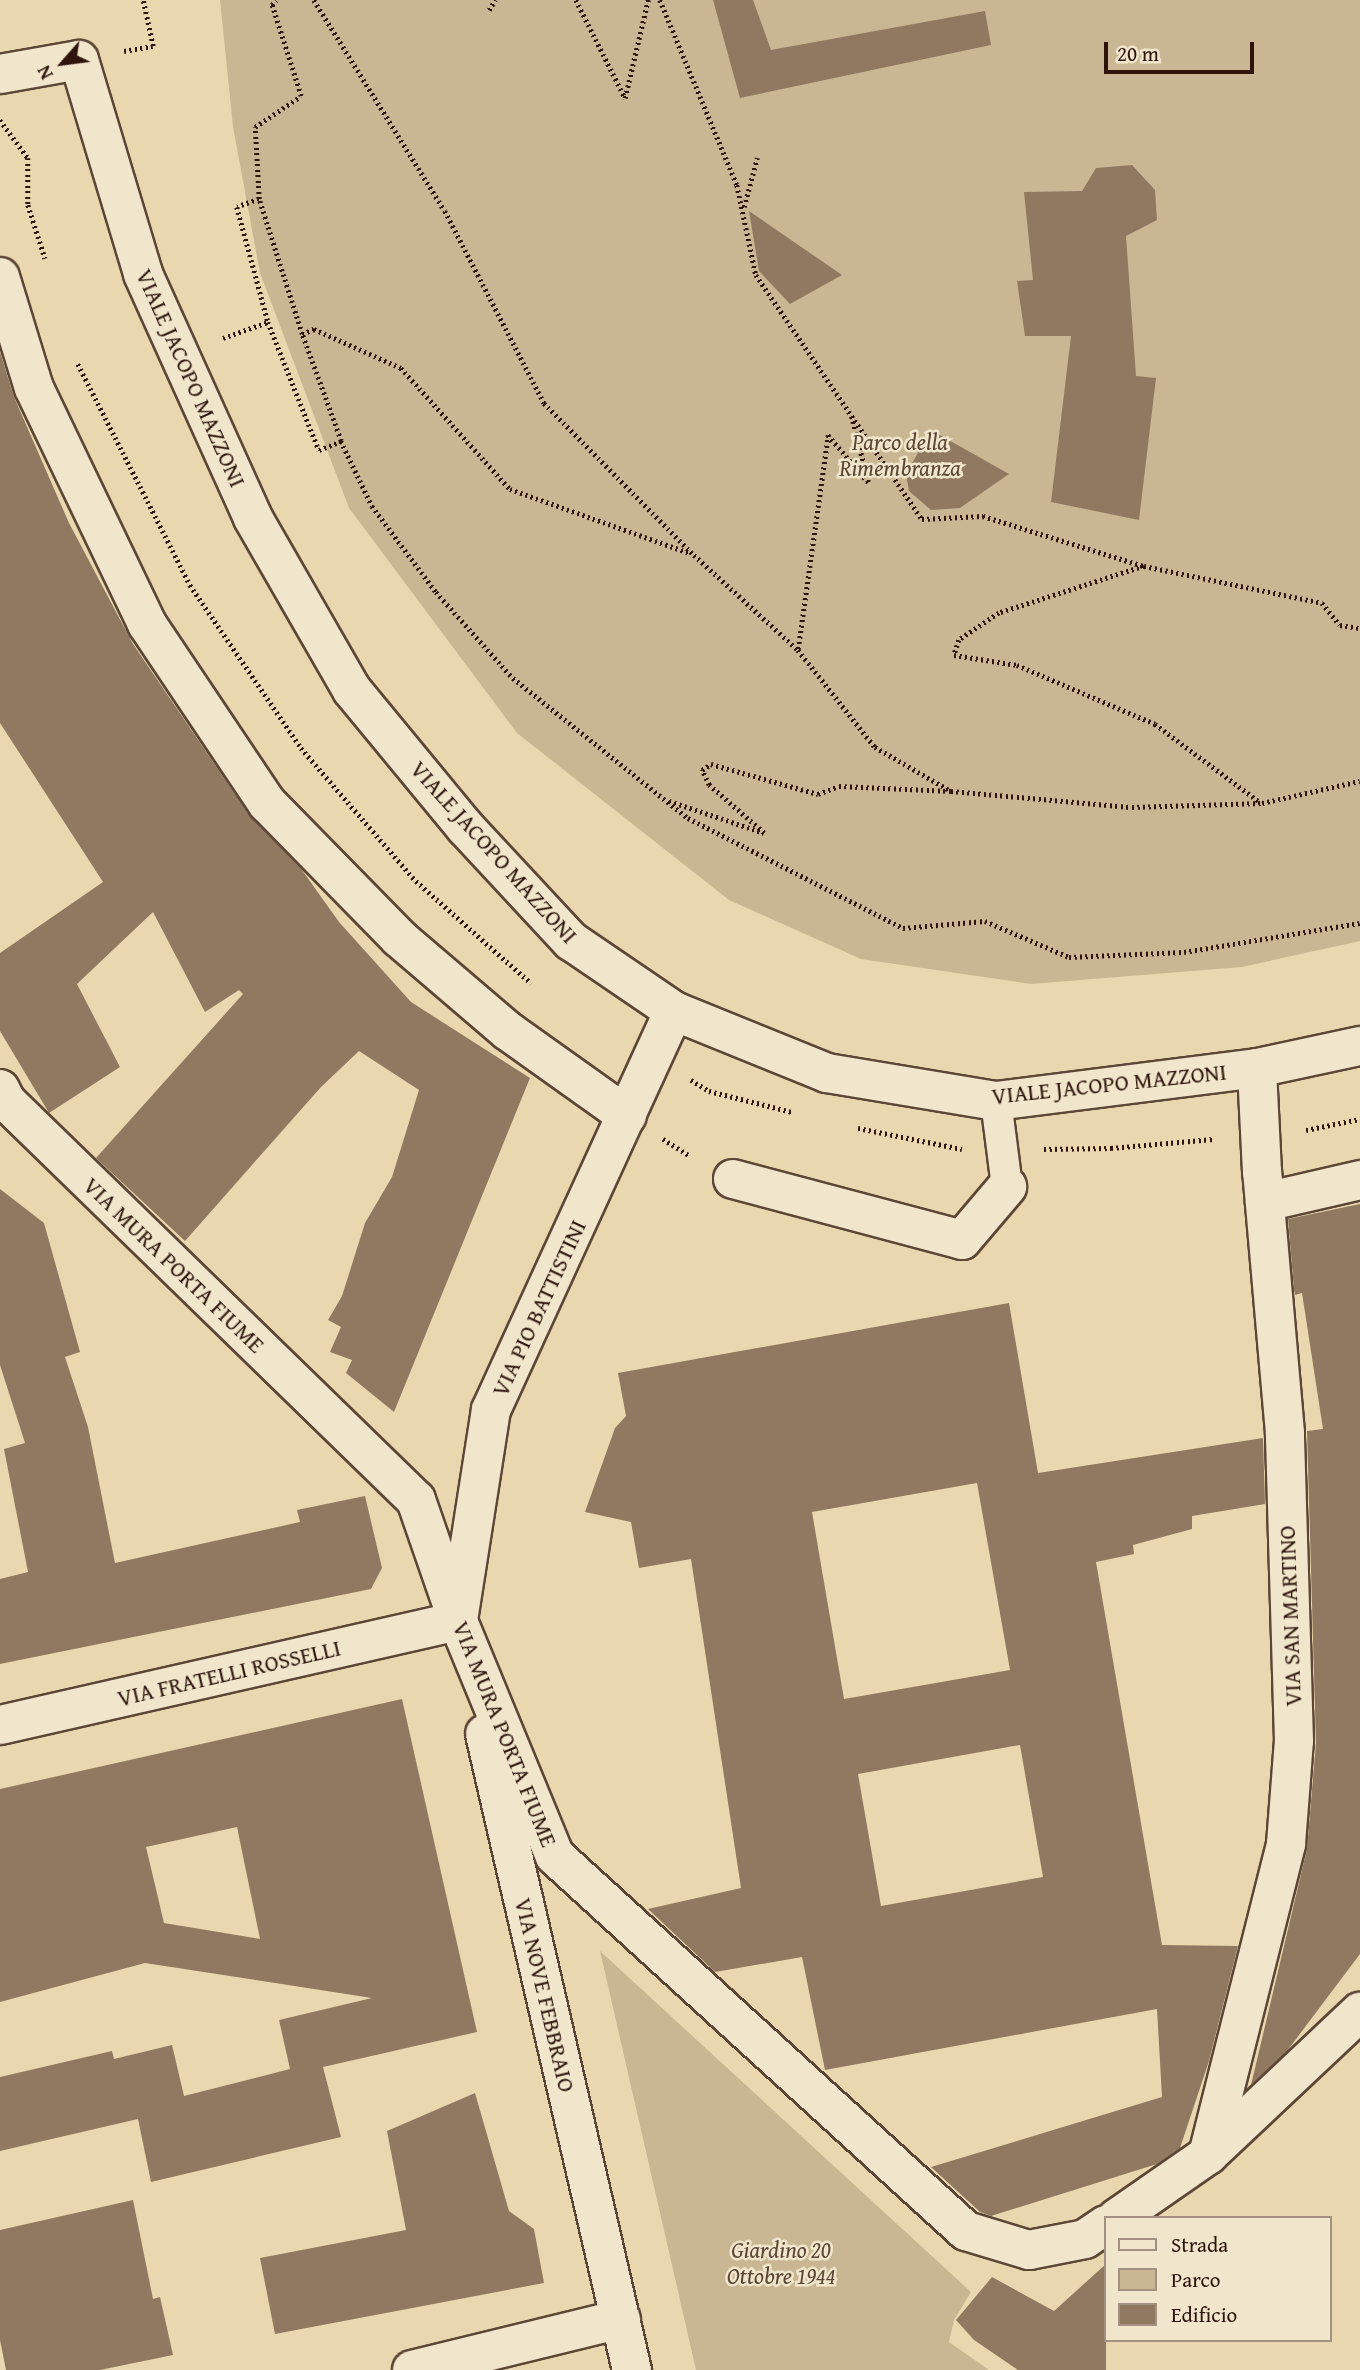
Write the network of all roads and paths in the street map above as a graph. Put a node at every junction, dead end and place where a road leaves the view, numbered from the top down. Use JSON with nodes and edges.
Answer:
{"nodes":[{"id":1,"x":143,"y":0,"type":"edge"},
{"id":2,"x":276,"y":0,"type":"edge"},
{"id":3,"x":314,"y":0,"type":"edge"},
{"id":4,"x":495,"y":0,"type":"edge"},
{"id":5,"x":576,"y":0,"type":"edge"},
{"id":6,"x":648,"y":0,"type":"edge"},
{"id":7,"x":660,"y":0,"type":"edge"},
{"id":8,"x":489,"y":10,"type":"dead end"},
{"id":9,"x":79,"y":60,"type":"junction"},
{"id":10,"x":0,"y":74,"type":"edge"},
{"id":11,"x":0,"y":120,"type":"edge"},
{"id":12,"x":757,"y":158,"type":"dead end"},
{"id":13,"x":260,"y":199,"type":"junction"},
{"id":14,"x":744,"y":207,"type":"junction"},
{"id":15,"x":49,"y":271,"type":"dead end"},
{"id":16,"x":0,"y":277,"type":"edge"},
{"id":17,"x":302,"y":334,"type":"junction"},
{"id":18,"x":74,"y":351,"type":"dead end"},
{"id":19,"x":850,"y":411,"type":"junction"},
{"id":20,"x":341,"y":441,"type":"junction"},
{"id":21,"x":694,"y":555,"type":"junction"},
{"id":22,"x":1144,"y":566,"type":"junction"},
{"id":23,"x":1360,"y":628,"type":"edge"},
{"id":24,"x":798,"y":650,"type":"junction"},
{"id":25,"x":1360,"y":781,"type":"edge"},
{"id":26,"x":951,"y":792,"type":"junction"},
{"id":27,"x":663,"y":799,"type":"junction"},
{"id":28,"x":1262,"y":803,"type":"junction"},
{"id":29,"x":1360,"y":923,"type":"edge"},
{"id":30,"x":531,"y":983,"type":"dead end"},
{"id":31,"x":674,"y":1011,"type":"junction"},
{"id":32,"x":1360,"y":1046,"type":"edge"},
{"id":33,"x":1257,"y":1068,"type":"junction"},
{"id":34,"x":2,"y":1097,"type":"edge"},
{"id":35,"x":996,"y":1101,"type":"junction"},
{"id":36,"x":627,"y":1116,"type":"junction"},
{"id":37,"x":733,"y":1179,"type":"dead end"},
{"id":38,"x":1360,"y":1180,"type":"edge"},
{"id":39,"x":1007,"y":1187,"type":"joint"},
{"id":40,"x":1265,"y":1202,"type":"junction"},
{"id":41,"x":458,"y":1621,"type":"junction"},
{"id":42,"x":0,"y":1725,"type":"edge"},
{"id":43,"x":1360,"y":2012,"type":"edge"},
{"id":44,"x":1208,"y":2155,"type":"junction"},
{"id":45,"x":1120,"y":2216,"type":"edge"},
{"id":46,"x":1104,"y":2226,"type":"edge"},
{"id":47,"x":621,"y":2319,"type":"junction"},
{"id":48,"x":412,"y":2370,"type":"edge"},
{"id":49,"x":632,"y":2370,"type":"edge"}],
"edges":[{"from":1,"to":9,"type":"path"},
{"from":2,"to":13,"type":"path"},
{"from":3,"to":21,"type":"path"},
{"from":4,"to":8,"type":"path"},
{"from":5,"to":6,"type":"path"},
{"from":7,"to":14,"type":"path"},
{"from":9,"to":10,"type":"street"},
{"from":9,"to":31,"type":"street","name":"VIALE JACOPO MAZZONI"},
{"from":11,"to":15,"type":"path"},
{"from":12,"to":14,"type":"path"},
{"from":13,"to":17,"type":"path"},
{"from":13,"to":20,"type":"path"},
{"from":14,"to":19,"type":"path"},
{"from":16,"to":36,"type":"street"},
{"from":17,"to":20,"type":"path"},
{"from":17,"to":21,"type":"path"},
{"from":18,"to":30,"type":"path"},
{"from":19,"to":22,"type":"path"},
{"from":19,"to":24,"type":"path"},
{"from":20,"to":27,"type":"path"},
{"from":21,"to":24,"type":"path"},
{"from":22,"to":23,"type":"path"},
{"from":22,"to":28,"type":"path"},
{"from":24,"to":26,"type":"path"},
{"from":25,"to":28,"type":"path"},
{"from":26,"to":27,"type":"path"},
{"from":26,"to":28,"type":"path"},
{"from":27,"to":29,"type":"path"},
{"from":31,"to":35,"type":"street","name":"VIALE JACOPO MAZZONI"},
{"from":31,"to":36,"type":"street","name":"VIA PIO BATTISTINI"},
{"from":32,"to":33,"type":"street","name":"VIALE JACOPO MAZZONI"},
{"from":33,"to":35,"type":"street","name":"VIALE JACOPO MAZZONI"},
{"from":33,"to":40,"type":"street","name":"VIA SAN MARTINO"},
{"from":34,"to":41,"type":"street","name":"VIA MURA PORTA FIUME"},
{"from":35,"to":39,"type":"lane"},
{"from":36,"to":41,"type":"street","name":"VIA PIO BATTISTINI"},
{"from":37,"to":39,"type":"street"},
{"from":38,"to":40,"type":"street"},
{"from":40,"to":44,"type":"street","name":"VIA SAN MARTINO"},
{"from":41,"to":42,"type":"street","name":"VIA FRATELLI ROSSELLI"},
{"from":41,"to":46,"type":"street","name":"VIA MURA PORTA FIUME"},
{"from":41,"to":47,"type":"street","name":"VIA NOVE FEBBRAIO"},
{"from":43,"to":44,"type":"street"},
{"from":44,"to":45,"type":"street"},
{"from":47,"to":48,"type":"street"},
{"from":47,"to":49,"type":"street","name":"VIA NOVE FEBBRAIO"}]}
